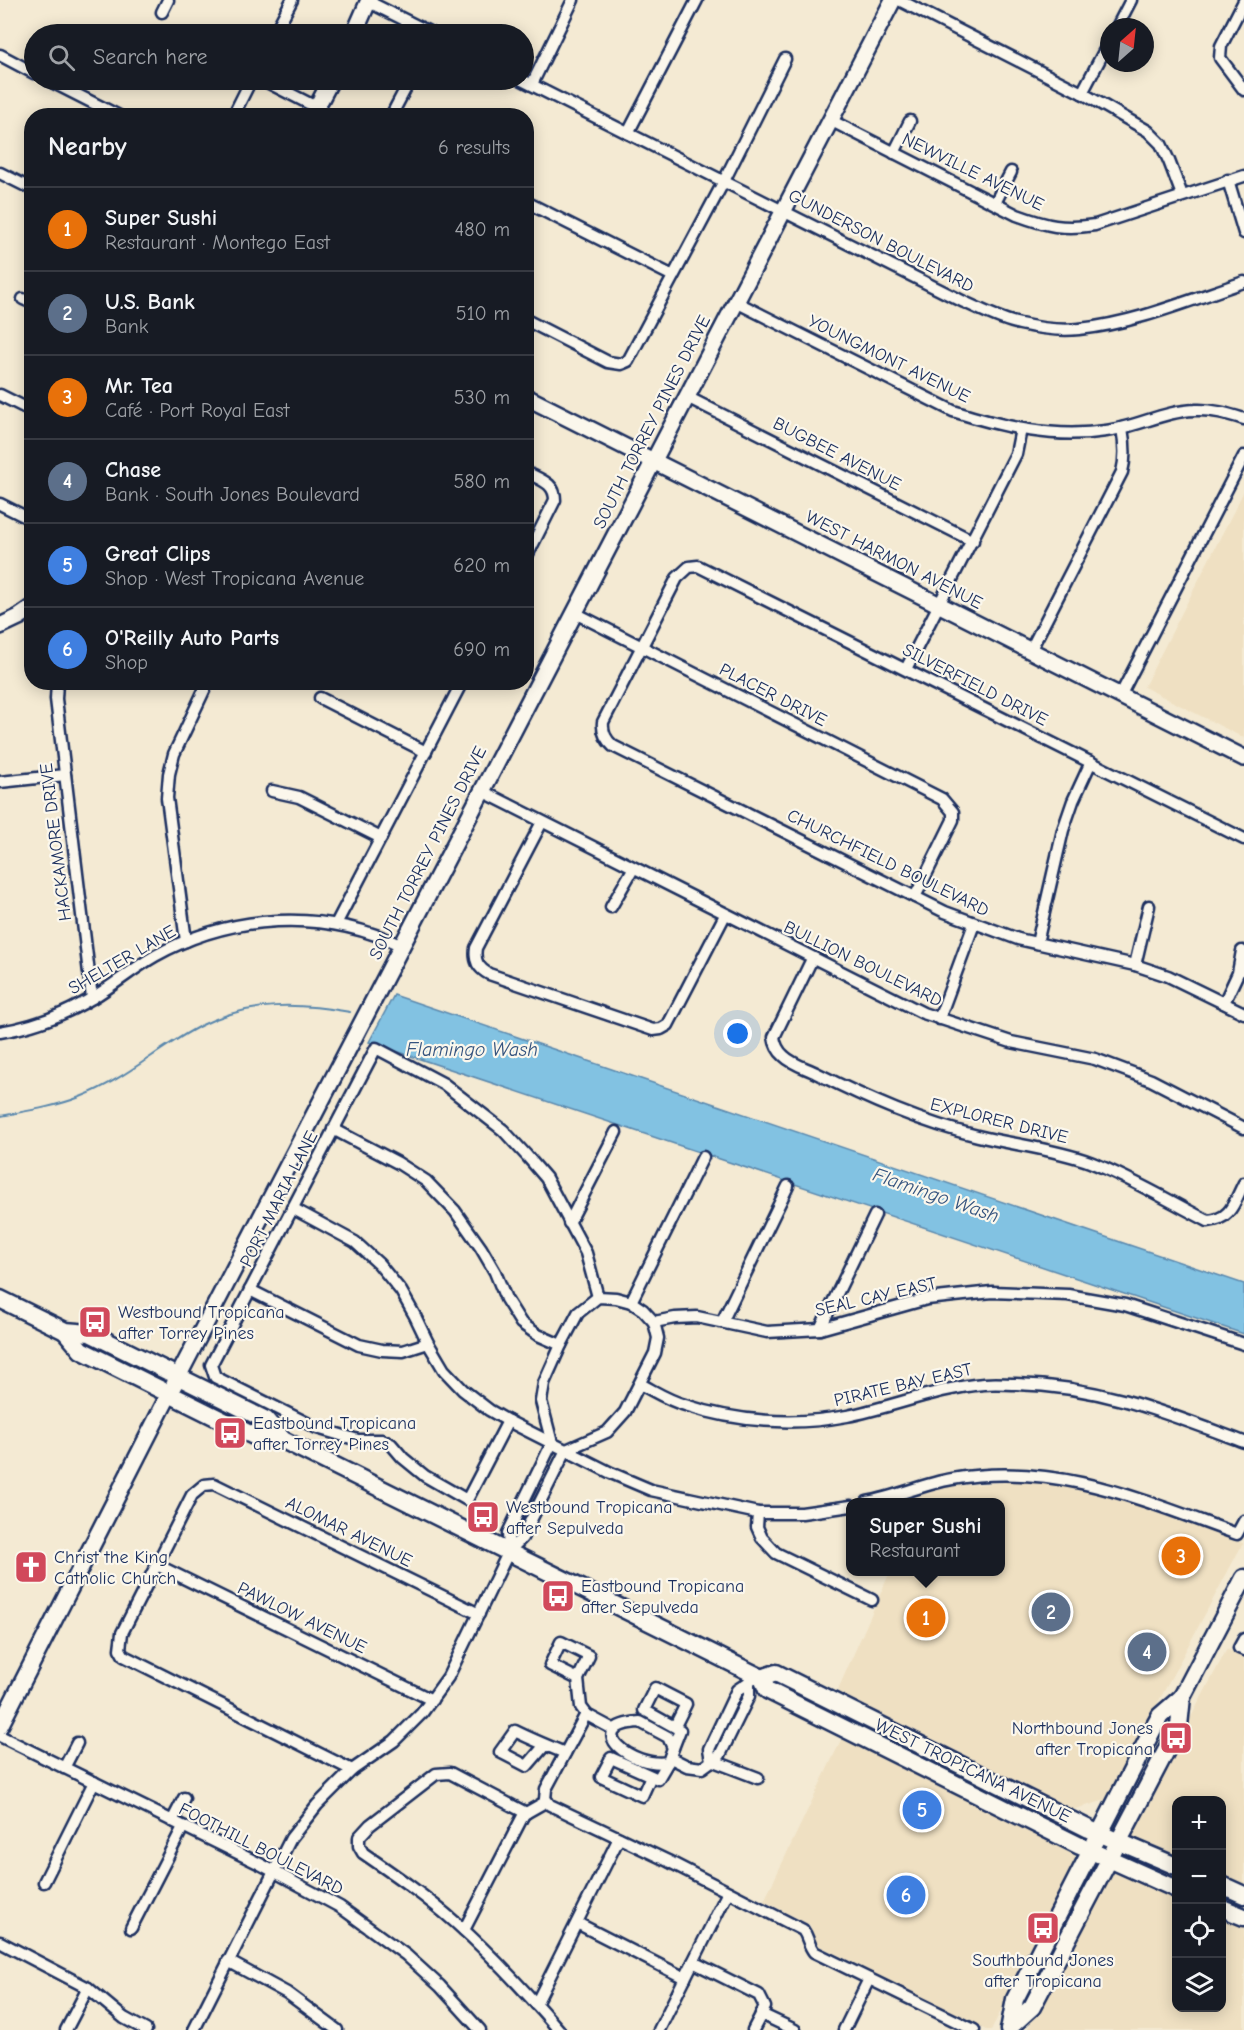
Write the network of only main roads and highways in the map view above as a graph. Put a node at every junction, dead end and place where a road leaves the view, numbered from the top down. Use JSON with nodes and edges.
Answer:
{"nodes":[{"id":1,"x":893,"y":0,"type":"edge"},
{"id":2,"x":369,"y":1,"type":"edge"},
{"id":3,"x":359,"y":24,"type":"edge"},
{"id":4,"x":326,"y":90,"type":"edge"},
{"id":5,"x":316,"y":108,"type":"edge"},
{"id":6,"x":534,"y":401,"type":"edge"},
{"id":7,"x":654,"y":461,"type":"junction"},
{"id":8,"x":24,"y":614,"type":"edge"},
{"id":9,"x":0,"y":626,"type":"edge"},
{"id":10,"x":1244,"y":758,"type":"edge"},
{"id":11,"x":0,"y":1299,"type":"edge"},
{"id":12,"x":65,"y":1331,"type":"junction"},
{"id":13,"x":178,"y":1377,"type":"junction"},
{"id":14,"x":169,"y":1394,"type":"junction"},
{"id":15,"x":283,"y":1440,"type":"junction"},
{"id":16,"x":1244,"y":1578,"type":"edge"},
{"id":17,"x":755,"y":1678,"type":"junction"},
{"id":18,"x":1182,"y":1697,"type":"junction"},
{"id":19,"x":805,"y":1709,"type":"junction"},
{"id":20,"x":0,"y":1726,"type":"edge"},
{"id":21,"x":886,"y":1728,"type":"junction"},
{"id":22,"x":1100,"y":1833,"type":"junction"},
{"id":23,"x":1118,"y":1842,"type":"junction"},
{"id":24,"x":1090,"y":1851,"type":"junction"},
{"id":25,"x":1108,"y":1859,"type":"junction"},
{"id":26,"x":1172,"y":1864,"type":"edge"},
{"id":27,"x":1172,"y":1886,"type":"edge"},
{"id":28,"x":1226,"y":1887,"type":"edge"},
{"id":29,"x":1244,"y":1895,"type":"edge"},
{"id":30,"x":1226,"y":1910,"type":"edge"},
{"id":31,"x":1244,"y":1917,"type":"edge"},
{"id":32,"x":1010,"y":2028,"type":"edge"}],
"edges":[{"from":1,"to":7,"type":"main road","name":"SOUTH TORREY PINES DRIVE"},
{"from":2,"to":3,"type":"main road"},
{"from":4,"to":5,"type":"main road"},
{"from":6,"to":7,"type":"main road","name":"WEST HARMON AVENUE"},
{"from":7,"to":10,"type":"main road","name":"WEST HARMON AVENUE"},
{"from":7,"to":13,"type":"main road","name":"SOUTH TORREY PINES DRIVE"},
{"from":8,"to":9,"type":"main road"},
{"from":11,"to":12,"type":"main road","name":"WEST TROPICANA AVENUE"},
{"from":12,"to":13,"type":"main road","name":"WEST TROPICANA AVENUE"},
{"from":12,"to":14,"type":"main road","name":"WEST TROPICANA AVENUE"},
{"from":13,"to":14,"type":"main road","name":"SOUTH TORREY PINES DRIVE"},
{"from":13,"to":15,"type":"main road","name":"WEST TROPICANA AVENUE"},
{"from":14,"to":15,"type":"main road","name":"WEST TROPICANA AVENUE"},
{"from":14,"to":20,"type":"main road","name":"SOUTH TORREY PINES DRIVE"},
{"from":15,"to":17,"type":"main road","name":"WEST TROPICANA AVENUE"},
{"from":16,"to":18,"type":"main road"},
{"from":17,"to":19,"type":"main road","name":"WEST TROPICANA AVENUE"},
{"from":17,"to":21,"type":"main road","name":"WEST TROPICANA AVENUE"},
{"from":18,"to":22,"type":"main road"},
{"from":18,"to":23,"type":"main road"},
{"from":19,"to":21,"type":"main road"},
{"from":19,"to":24,"type":"main road","name":"WEST TROPICANA AVENUE"},
{"from":21,"to":22,"type":"main road","name":"WEST TROPICANA AVENUE"},
{"from":22,"to":23,"type":"main road","name":"WEST TROPICANA AVENUE"},
{"from":22,"to":24,"type":"main road"},
{"from":23,"to":25,"type":"main road"},
{"from":23,"to":26,"type":"main road","name":"WEST TROPICANA AVENUE"},
{"from":24,"to":25,"type":"main road","name":"WEST TROPICANA AVENUE"},
{"from":24,"to":32,"type":"main road"},
{"from":25,"to":27,"type":"main road","name":"WEST TROPICANA AVENUE"},
{"from":25,"to":32,"type":"main road"},
{"from":28,"to":29,"type":"main road"},
{"from":30,"to":31,"type":"main road"}]}
